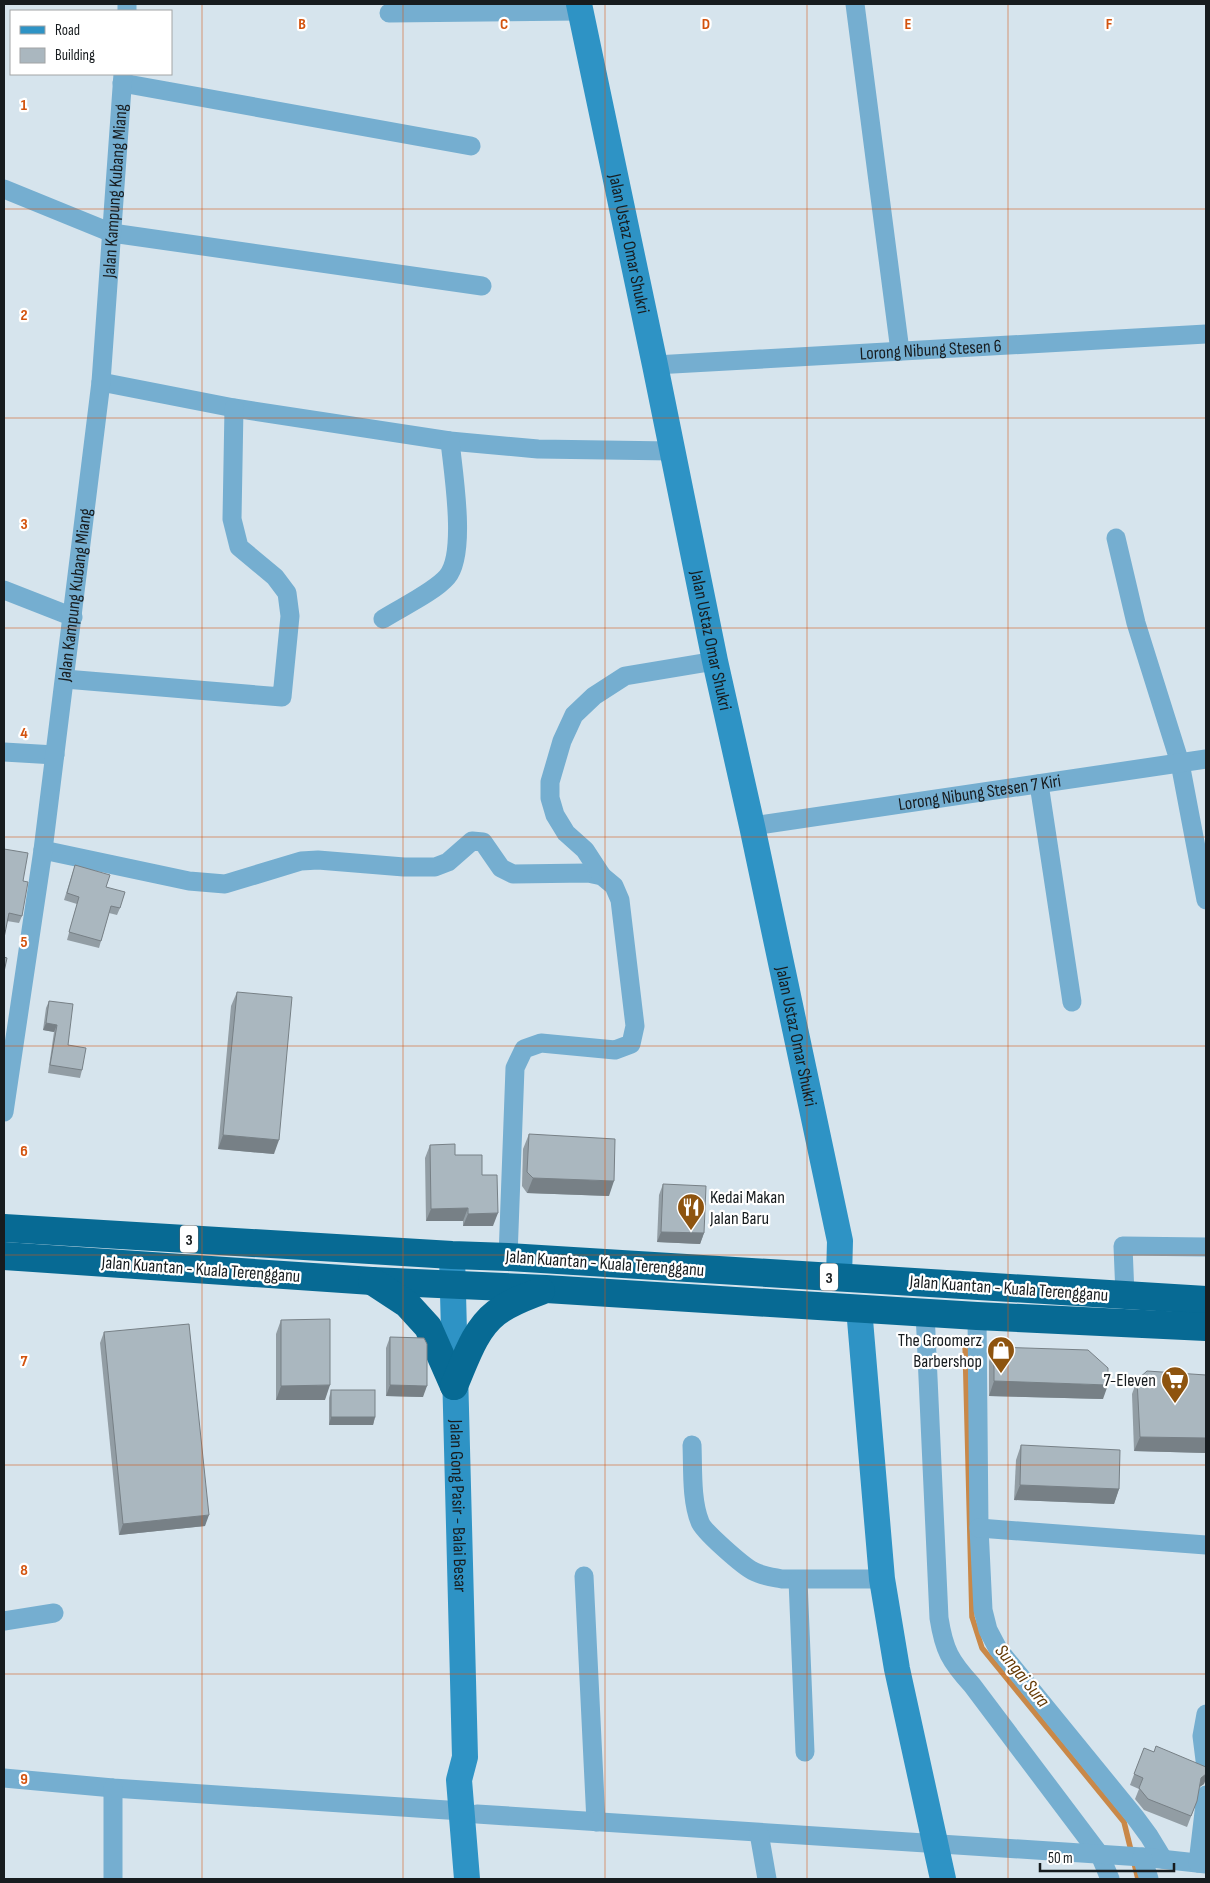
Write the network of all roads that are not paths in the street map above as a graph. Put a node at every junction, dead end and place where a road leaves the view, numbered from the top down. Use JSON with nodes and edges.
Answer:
{"nodes":[{"id":1,"x":855,"y":4,"type":"edge"},
{"id":2,"x":579,"y":7,"type":"edge"},
{"id":3,"x":389,"y":13,"type":"dead end"},
{"id":4,"x":123,"y":78,"type":"edge"},
{"id":5,"x":471,"y":146,"type":"dead end"},
{"id":6,"x":4,"y":189,"type":"edge"},
{"id":7,"x":112,"y":234,"type":"junction"},
{"id":8,"x":482,"y":286,"type":"dead end"},
{"id":9,"x":1206,"y":334,"type":"edge"},
{"id":10,"x":900,"y":351,"type":"junction"},
{"id":11,"x":655,"y":365,"type":"junction"},
{"id":12,"x":101,"y":382,"type":"junction"},
{"id":13,"x":234,"y":408,"type":"junction"},
{"id":14,"x":450,"y":442,"type":"junction"},
{"id":15,"x":672,"y":451,"type":"junction"},
{"id":16,"x":1116,"y":538,"type":"dead end"},
{"id":17,"x":4,"y":590,"type":"edge"},
{"id":18,"x":73,"y":617,"type":"junction"},
{"id":19,"x":383,"y":618,"type":"dead end"},
{"id":20,"x":714,"y":661,"type":"junction"},
{"id":21,"x":66,"y":679,"type":"junction"},
{"id":22,"x":4,"y":752,"type":"edge"},
{"id":23,"x":55,"y":755,"type":"junction"},
{"id":24,"x":1206,"y":759,"type":"edge"},
{"id":25,"x":1180,"y":763,"type":"junction"},
{"id":26,"x":1039,"y":784,"type":"junction"},
{"id":27,"x":752,"y":826,"type":"junction"},
{"id":28,"x":43,"y":850,"type":"junction"},
{"id":29,"x":602,"y":876,"type":"junction"},
{"id":30,"x":1206,"y":900,"type":"edge"},
{"id":31,"x":1072,"y":1002,"type":"dead end"},
{"id":32,"x":4,"y":1112,"type":"edge"},
{"id":33,"x":4,"y":1228,"type":"edge"},
{"id":34,"x":1206,"y":1247,"type":"edge"},
{"id":35,"x":452,"y":1255,"type":"junction"},
{"id":36,"x":4,"y":1256,"type":"edge"},
{"id":37,"x":508,"y":1257,"type":"junction"},
{"id":38,"x":839,"y":1277,"type":"junction"},
{"id":39,"x":372,"y":1281,"type":"junction"},
{"id":40,"x":452,"y":1285,"type":"junction"},
{"id":41,"x":546,"y":1289,"type":"junction"},
{"id":42,"x":1125,"y":1295,"type":"junction"},
{"id":43,"x":1206,"y":1300,"type":"edge"},
{"id":44,"x":859,"y":1308,"type":"junction"},
{"id":45,"x":925,"y":1312,"type":"junction"},
{"id":46,"x":977,"y":1316,"type":"junction"},
{"id":47,"x":1206,"y":1327,"type":"edge"},
{"id":48,"x":454,"y":1386,"type":"junction"},
{"id":49,"x":692,"y":1445,"type":"dead end"},
{"id":50,"x":979,"y":1528,"type":"junction"},
{"id":51,"x":1206,"y":1545,"type":"edge"},
{"id":52,"x":584,"y":1576,"type":"dead end"},
{"id":53,"x":798,"y":1580,"type":"junction"},
{"id":54,"x":882,"y":1580,"type":"junction"},
{"id":55,"x":54,"y":1613,"type":"dead end"},
{"id":56,"x":4,"y":1622,"type":"edge"},
{"id":57,"x":1206,"y":1714,"type":"edge"},
{"id":58,"x":805,"y":1752,"type":"dead end"},
{"id":59,"x":1206,"y":1768,"type":"edge"},
{"id":60,"x":4,"y":1778,"type":"edge"},
{"id":61,"x":113,"y":1788,"type":"junction"},
{"id":62,"x":1206,"y":1795,"type":"edge"},
{"id":63,"x":470,"y":1813,"type":"junction"},
{"id":64,"x":596,"y":1822,"type":"junction"},
{"id":65,"x":759,"y":1833,"type":"junction"},
{"id":66,"x":937,"y":1845,"type":"junction"},
{"id":67,"x":1106,"y":1856,"type":"junction"},
{"id":68,"x":1140,"y":1857,"type":"junction"},
{"id":69,"x":1163,"y":1859,"type":"junction"},
{"id":70,"x":1202,"y":1863,"type":"edge"},
{"id":71,"x":113,"y":1879,"type":"edge"},
{"id":72,"x":467,"y":1879,"type":"edge"},
{"id":73,"x":478,"y":1879,"type":"edge"},
{"id":74,"x":767,"y":1879,"type":"edge"},
{"id":75,"x":943,"y":1879,"type":"edge"},
{"id":76,"x":1110,"y":1879,"type":"edge"},
{"id":77,"x":1149,"y":1879,"type":"edge"}],
"edges":[{"from":1,"to":10,"type":"street"},
{"from":2,"to":3,"type":"street"},
{"from":2,"to":11,"type":"street","name":"Jalan Ustaz Omar Shukri"},
{"from":4,"to":5,"type":"street"},
{"from":4,"to":7,"type":"street","name":"Jalan Kampung Kubang Miang"},
{"from":6,"to":7,"type":"street"},
{"from":7,"to":8,"type":"street"},
{"from":7,"to":12,"type":"street","name":"Jalan Kampung Kubang Miang"},
{"from":9,"to":10,"type":"street","name":"Lorong Nibung Stesen 6"},
{"from":10,"to":11,"type":"street","name":"Lorong Nibung Stesen 6"},
{"from":11,"to":15,"type":"street","name":"Jalan Ustaz Omar Shukri"},
{"from":12,"to":13,"type":"street"},
{"from":12,"to":18,"type":"street","name":"Jalan Kampung Kubang Miang"},
{"from":13,"to":14,"type":"street"},
{"from":13,"to":21,"type":"street"},
{"from":14,"to":15,"type":"street"},
{"from":14,"to":19,"type":"street"},
{"from":15,"to":20,"type":"street","name":"Jalan Ustaz Omar Shukri"},
{"from":16,"to":25,"type":"street"},
{"from":17,"to":18,"type":"street"},
{"from":18,"to":21,"type":"street","name":"Jalan Kampung Kubang Miang"},
{"from":20,"to":27,"type":"street","name":"Jalan Ustaz Omar Shukri"},
{"from":20,"to":29,"type":"street"},
{"from":21,"to":23,"type":"street","name":"Jalan Kampung Kubang Miang"},
{"from":22,"to":23,"type":"street"},
{"from":23,"to":28,"type":"street","name":"Jalan Kampung Kubang Miang"},
{"from":24,"to":25,"type":"street","name":"Lorong Nibung Stesen 7 Kiri"},
{"from":25,"to":26,"type":"street","name":"Lorong Nibung Stesen 7 Kiri"},
{"from":25,"to":30,"type":"street"},
{"from":26,"to":27,"type":"street","name":"Lorong Nibung Stesen 7 Kiri"},
{"from":26,"to":31,"type":"street"},
{"from":27,"to":38,"type":"street","name":"Jalan Ustaz Omar Shukri"},
{"from":28,"to":29,"type":"street"},
{"from":28,"to":32,"type":"street","name":"Jalan Kampung Kubang Miang"},
{"from":29,"to":37,"type":"street"},
{"from":33,"to":35,"type":"highway","name":"Jalan Kuantan - Kuala Terengganu","number":"3"},
{"from":34,"to":42,"type":"street"},
{"from":35,"to":37,"type":"highway","name":"Jalan Kuantan - Kuala Terengganu","number":"3"},
{"from":35,"to":40,"type":"street","name":"Jalan Gong Pasir - Balai Besar"},
{"from":36,"to":39,"type":"highway","name":"Jalan Kuantan - Kuala Terengganu","number":"3"},
{"from":37,"to":38,"type":"highway","name":"Jalan Kuantan - Kuala Terengganu","number":"3"},
{"from":38,"to":42,"type":"highway","name":"Jalan Kuantan - Kuala Terengganu","number":"3"},
{"from":39,"to":40,"type":"highway","name":"Jalan Kuantan - Kuala Terengganu","number":"3"},
{"from":39,"to":48,"type":"highway"},
{"from":40,"to":41,"type":"highway","name":"Jalan Kuantan - Kuala Terengganu","number":"3"},
{"from":40,"to":48,"type":"street","name":"Jalan Gong Pasir - Balai Besar"},
{"from":41,"to":44,"type":"highway","name":"Jalan Kuantan - Kuala Terengganu","number":"3"},
{"from":41,"to":48,"type":"highway"},
{"from":42,"to":43,"type":"highway","name":"Jalan Kuantan - Kuala Terengganu","number":"3"},
{"from":44,"to":45,"type":"highway","name":"Jalan Kuantan - Kuala Terengganu","number":"3"},
{"from":44,"to":54,"type":"street"},
{"from":45,"to":46,"type":"highway","name":"Jalan Kuantan - Kuala Terengganu","number":"3"},
{"from":45,"to":67,"type":"street"},
{"from":46,"to":47,"type":"highway","name":"Jalan Kuantan - Kuala Terengganu","number":"3"},
{"from":46,"to":50,"type":"street"},
{"from":48,"to":63,"type":"street","name":"Jalan Gong Pasir - Balai Besar"},
{"from":49,"to":53,"type":"street"},
{"from":50,"to":51,"type":"street"},
{"from":50,"to":69,"type":"street"},
{"from":52,"to":64,"type":"street"},
{"from":53,"to":54,"type":"street"},
{"from":53,"to":58,"type":"street"},
{"from":54,"to":66,"type":"street"},
{"from":55,"to":56,"type":"street"},
{"from":57,"to":59,"type":"street"},
{"from":60,"to":61,"type":"street"},
{"from":61,"to":63,"type":"street"},
{"from":61,"to":71,"type":"street"},
{"from":62,"to":70,"type":"street"},
{"from":63,"to":64,"type":"street"},
{"from":63,"to":72,"type":"street","name":"Jalan Gong Pasir - Balai Besar"},
{"from":63,"to":73,"type":"street","name":"Jalan Gong Pasir - Balai Besar"},
{"from":64,"to":65,"type":"street"},
{"from":65,"to":66,"type":"street"},
{"from":65,"to":74,"type":"street"},
{"from":66,"to":67,"type":"street"},
{"from":66,"to":75,"type":"street"},
{"from":67,"to":68,"type":"street"},
{"from":67,"to":76,"type":"street"},
{"from":68,"to":69,"type":"street"},
{"from":68,"to":77,"type":"street"},
{"from":69,"to":70,"type":"street"}]}
